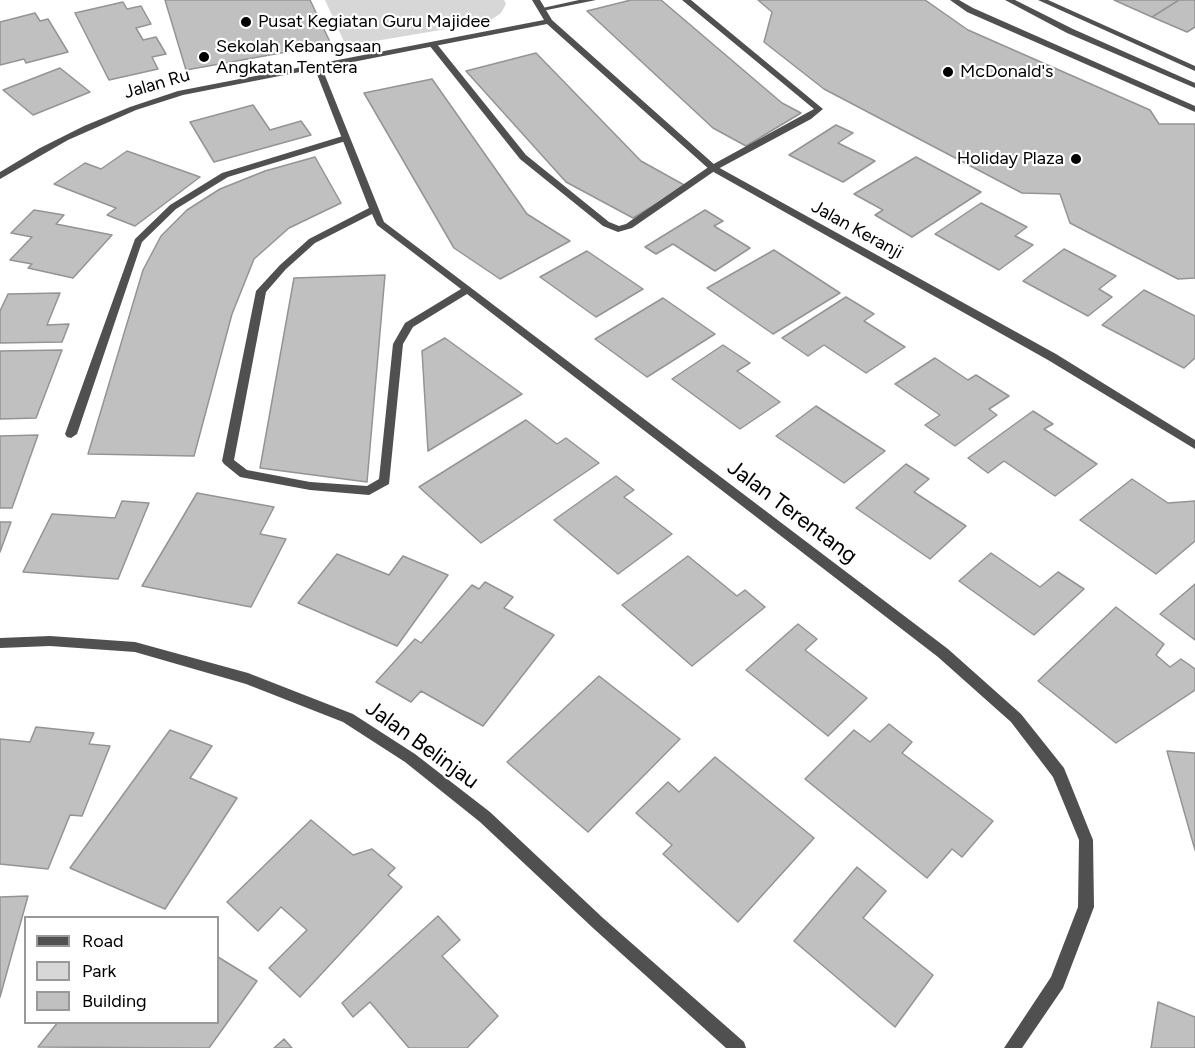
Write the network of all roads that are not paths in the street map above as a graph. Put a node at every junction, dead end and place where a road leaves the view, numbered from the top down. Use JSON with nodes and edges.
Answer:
{"nodes":[{"id":1,"x":536,"y":0,"type":"edge"},
{"id":2,"x":592,"y":0,"type":"edge"},
{"id":3,"x":686,"y":0,"type":"edge"},
{"id":4,"x":954,"y":0,"type":"edge"},
{"id":5,"x":1009,"y":0,"type":"edge"},
{"id":6,"x":1041,"y":0,"type":"edge"},
{"id":7,"x":542,"y":9,"type":"junction"},
{"id":8,"x":549,"y":21,"type":"junction"},
{"id":9,"x":433,"y":45,"type":"junction"},
{"id":10,"x":318,"y":65,"type":"junction"},
{"id":11,"x":1195,"y":69,"type":"edge"},
{"id":12,"x":1195,"y":86,"type":"edge"},
{"id":13,"x":1195,"y":109,"type":"edge"},
{"id":14,"x":346,"y":138,"type":"junction"},
{"id":15,"x":713,"y":168,"type":"junction"},
{"id":16,"x":0,"y":176,"type":"edge"},
{"id":17,"x":374,"y":209,"type":"junction"},
{"id":18,"x":467,"y":290,"type":"junction"},
{"id":19,"x":71,"y":434,"type":"dead end"},
{"id":20,"x":1195,"y":446,"type":"edge"},
{"id":21,"x":0,"y":643,"type":"edge"},
{"id":22,"x":738,"y":1048,"type":"edge"},
{"id":23,"x":1012,"y":1048,"type":"edge"}],
"edges":[{"from":1,"to":7,"type":"street","name":"Jalan Keranji"},
{"from":2,"to":7,"type":"street"},
{"from":3,"to":15,"type":"street"},
{"from":4,"to":13,"type":"street"},
{"from":5,"to":12,"type":"street"},
{"from":6,"to":11,"type":"street"},
{"from":7,"to":8,"type":"street","name":"Jalan Keranji"},
{"from":8,"to":9,"type":"street","name":"Jalan Ru"},
{"from":8,"to":15,"type":"street","name":"Jalan Keranji"},
{"from":9,"to":10,"type":"street","name":"Jalan Ru"},
{"from":9,"to":15,"type":"street"},
{"from":10,"to":14,"type":"street","name":"Jalan Terentang"},
{"from":10,"to":16,"type":"street","name":"Jalan Ru"},
{"from":14,"to":17,"type":"street","name":"Jalan Terentang"},
{"from":14,"to":19,"type":"street"},
{"from":15,"to":20,"type":"street","name":"Jalan Keranji"},
{"from":17,"to":18,"type":"street","name":"Jalan Terentang"},
{"from":17,"to":18,"type":"street"},
{"from":18,"to":23,"type":"street","name":"Jalan Terentang"},
{"from":21,"to":22,"type":"street","name":"Jalan Belinjau"}]}
